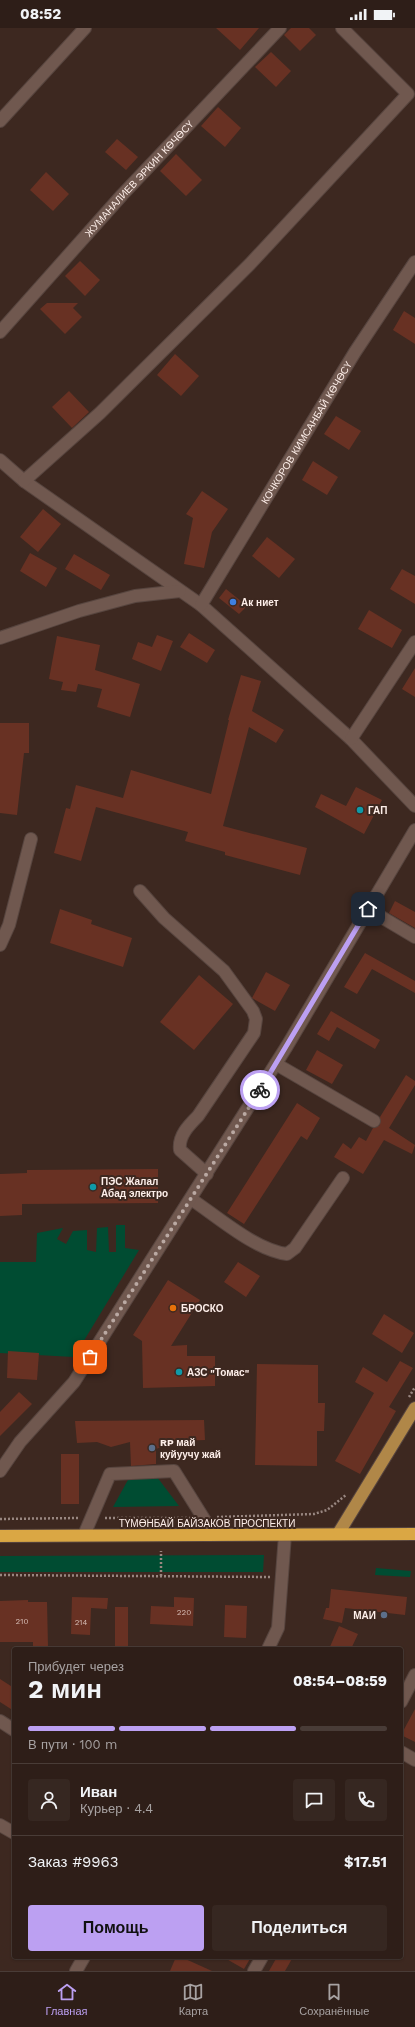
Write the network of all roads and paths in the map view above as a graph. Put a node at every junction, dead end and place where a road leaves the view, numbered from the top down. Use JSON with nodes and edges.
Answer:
{"nodes":[{"id":1,"x":85,"y":28,"type":"edge"},
{"id":2,"x":280,"y":28,"type":"edge"},
{"id":3,"x":342,"y":28,"type":"edge"},
{"id":4,"x":0,"y":121,"type":"edge"},
{"id":5,"x":415,"y":262,"type":"edge"},
{"id":6,"x":0,"y":332,"type":"edge"},
{"id":7,"x":0,"y":460,"type":"edge"},
{"id":8,"x":24,"y":481,"type":"junction"},
{"id":9,"x":180,"y":591,"type":"junction"},
{"id":10,"x":201,"y":605,"type":"junction"},
{"id":11,"x":0,"y":638,"type":"edge"},
{"id":12,"x":415,"y":642,"type":"edge"},
{"id":13,"x":351,"y":739,"type":"junction"},
{"id":14,"x":415,"y":806,"type":"edge"},
{"id":15,"x":415,"y":830,"type":"edge"},
{"id":16,"x":31,"y":839,"type":"dead end"},
{"id":17,"x":140,"y":891,"type":"dead end"},
{"id":18,"x":368,"y":909,"type":"junction"},
{"id":19,"x":415,"y":937,"type":"edge"},
{"id":20,"x":0,"y":945,"type":"edge"},
{"id":21,"x":276,"y":1064,"type":"junction"},
{"id":22,"x":374,"y":1121,"type":"dead end"},
{"id":23,"x":207,"y":1174,"type":"junction"},
{"id":24,"x":344,"y":1178,"type":"dead end"},
{"id":25,"x":191,"y":1199,"type":"junction"},
{"id":26,"x":415,"y":1387,"type":"edge"},
{"id":27,"x":411,"y":1404,"type":"edge"},
{"id":28,"x":0,"y":1471,"type":"edge"},
{"id":29,"x":349,"y":1492,"type":"dead end"},
{"id":30,"x":91,"y":1518,"type":"junction"},
{"id":31,"x":203,"y":1518,"type":"junction"},
{"id":32,"x":0,"y":1519,"type":"edge"},
{"id":33,"x":285,"y":1534,"type":"junction"},
{"id":34,"x":338,"y":1534,"type":"junction"},
{"id":35,"x":415,"y":1534,"type":"edge"},
{"id":36,"x":84,"y":1535,"type":"junction"},
{"id":37,"x":214,"y":1535,"type":"junction"},
{"id":38,"x":0,"y":1536,"type":"edge"},
{"id":39,"x":161,"y":1551,"type":"dead end"},
{"id":40,"x":0,"y":1575,"type":"edge"},
{"id":41,"x":161,"y":1576,"type":"junction"},
{"id":42,"x":282,"y":1577,"type":"junction"},
{"id":43,"x":269,"y":1647,"type":"edge"},
{"id":44,"x":415,"y":1675,"type":"edge"},
{"id":45,"x":403,"y":1698,"type":"edge"},
{"id":46,"x":0,"y":1721,"type":"edge"},
{"id":47,"x":12,"y":1729,"type":"edge"},
{"id":48,"x":403,"y":1753,"type":"edge"},
{"id":49,"x":415,"y":1760,"type":"edge"},
{"id":50,"x":83,"y":1959,"type":"edge"},
{"id":51,"x":76,"y":1971,"type":"edge"}],
"edges":[{"from":1,"to":4,"type":"street"},
{"from":2,"to":6,"type":"street","name":"ЖУМАНАЛИЕВ ЭРКИН КӨЧӨСҮ"},
{"from":3,"to":8,"type":"street"},
{"from":5,"to":10,"type":"street","name":"КОЧКОРОВ КИМСАНБАЙ КӨЧӨСҮ"},
{"from":7,"to":8,"type":"street"},
{"from":8,"to":9,"type":"street"},
{"from":9,"to":10,"type":"street"},
{"from":9,"to":11,"type":"street"},
{"from":10,"to":13,"type":"street"},
{"from":12,"to":13,"type":"street"},
{"from":13,"to":14,"type":"street"},
{"from":15,"to":18,"type":"street"},
{"from":16,"to":20,"type":"street"},
{"from":17,"to":23,"type":"street"},
{"from":18,"to":19,"type":"street"},
{"from":18,"to":21,"type":"street"},
{"from":21,"to":22,"type":"street"},
{"from":21,"to":23,"type":"street"},
{"from":23,"to":25,"type":"street"},
{"from":24,"to":25,"type":"street"},
{"from":25,"to":28,"type":"street"},
{"from":26,"to":27,"type":"path"},
{"from":27,"to":34,"type":"main road"},
{"from":29,"to":31,"type":"path"},
{"from":30,"to":31,"type":"path"},
{"from":30,"to":31,"type":"street"},
{"from":30,"to":32,"type":"path"},
{"from":30,"to":36,"type":"street"},
{"from":31,"to":37,"type":"street"},
{"from":33,"to":34,"type":"highway","name":"ТҮМӨНБАЙ БАЙЗАКОВ ПРОСПЕКТИ"},
{"from":33,"to":37,"type":"highway","name":"ТҮМӨНБАЙ БАЙЗАКОВ ПРОСПЕКТИ"},
{"from":33,"to":42,"type":"street"},
{"from":34,"to":35,"type":"highway","name":"ТҮМӨНБАЙ БАЙЗАКОВ ПРОСПЕКТИ"},
{"from":36,"to":37,"type":"highway","name":"ТҮМӨНБАЙ БАЙЗАКОВ ПРОСПЕКТИ"},
{"from":36,"to":38,"type":"highway","name":"ТҮМӨНБАЙ БАЙЗАКОВ ПРОСПЕКТИ"},
{"from":39,"to":41,"type":"path"},
{"from":40,"to":41,"type":"path"},
{"from":41,"to":42,"type":"path"},
{"from":42,"to":43,"type":"street"},
{"from":44,"to":45,"type":"street"},
{"from":46,"to":47,"type":"street"},
{"from":48,"to":49,"type":"street"},
{"from":50,"to":51,"type":"street"}]}
